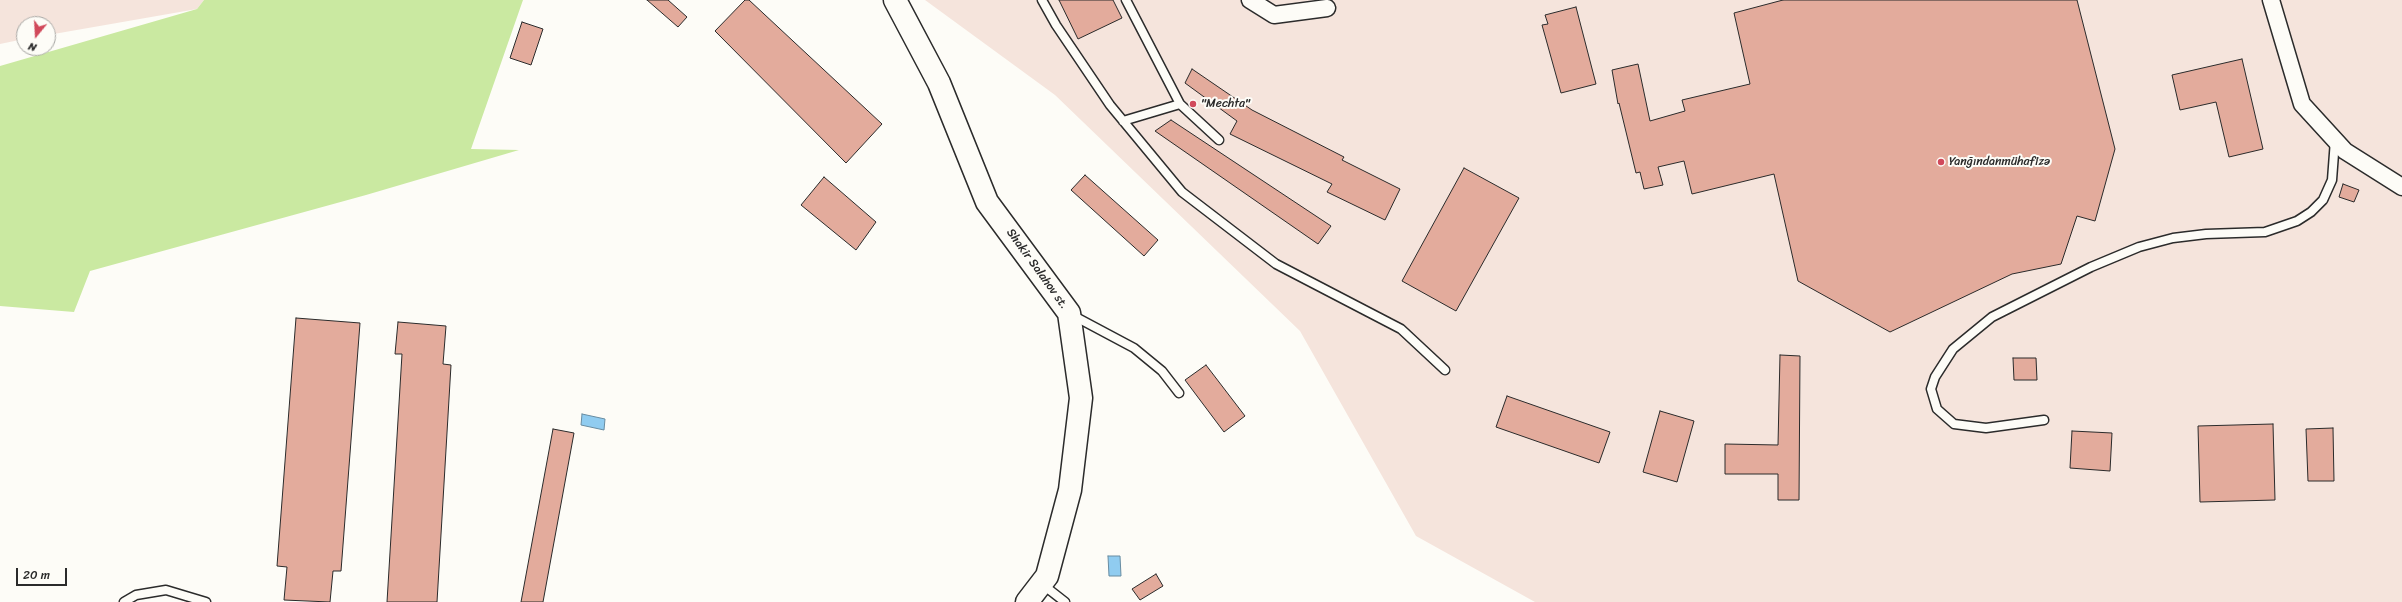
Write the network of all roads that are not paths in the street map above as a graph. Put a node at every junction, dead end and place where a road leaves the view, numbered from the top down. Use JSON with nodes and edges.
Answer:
{"nodes":[{"id":1,"x":895,"y":0,"type":"edge"},
{"id":2,"x":1042,"y":0,"type":"edge"},
{"id":3,"x":1126,"y":0,"type":"edge"},
{"id":4,"x":1250,"y":0,"type":"edge"},
{"id":5,"x":2271,"y":0,"type":"edge"},
{"id":6,"x":1328,"y":8,"type":"dead end"},
{"id":7,"x":1180,"y":104,"type":"junction"},
{"id":8,"x":1123,"y":121,"type":"junction"},
{"id":9,"x":1219,"y":140,"type":"dead end"},
{"id":10,"x":2335,"y":140,"type":"junction"},
{"id":11,"x":2402,"y":186,"type":"edge"},
{"id":12,"x":1069,"y":313,"type":"junction"},
{"id":13,"x":1445,"y":370,"type":"dead end"},
{"id":14,"x":1179,"y":393,"type":"dead end"},
{"id":15,"x":2044,"y":420,"type":"dead end"},
{"id":16,"x":1042,"y":583,"type":"junction"},
{"id":17,"x":124,"y":602,"type":"edge"},
{"id":18,"x":206,"y":602,"type":"edge"},
{"id":19,"x":1027,"y":602,"type":"edge"},
{"id":20,"x":1065,"y":602,"type":"edge"}],
"edges":[{"from":1,"to":12,"type":"street","name":"Shakir Salahov st."},
{"from":2,"to":8,"type":"lane"},
{"from":3,"to":7,"type":"lane"},
{"from":4,"to":6,"type":"street"},
{"from":5,"to":10,"type":"street"},
{"from":7,"to":8,"type":"lane"},
{"from":7,"to":9,"type":"lane"},
{"from":8,"to":13,"type":"lane"},
{"from":10,"to":11,"type":"street"},
{"from":10,"to":15,"type":"lane"},
{"from":12,"to":14,"type":"lane"},
{"from":12,"to":16,"type":"street","name":"Shakir Salahov st."},
{"from":16,"to":19,"type":"street","name":"Shakir Salahov st."},
{"from":16,"to":20,"type":"lane"},
{"from":17,"to":18,"type":"lane"}]}
